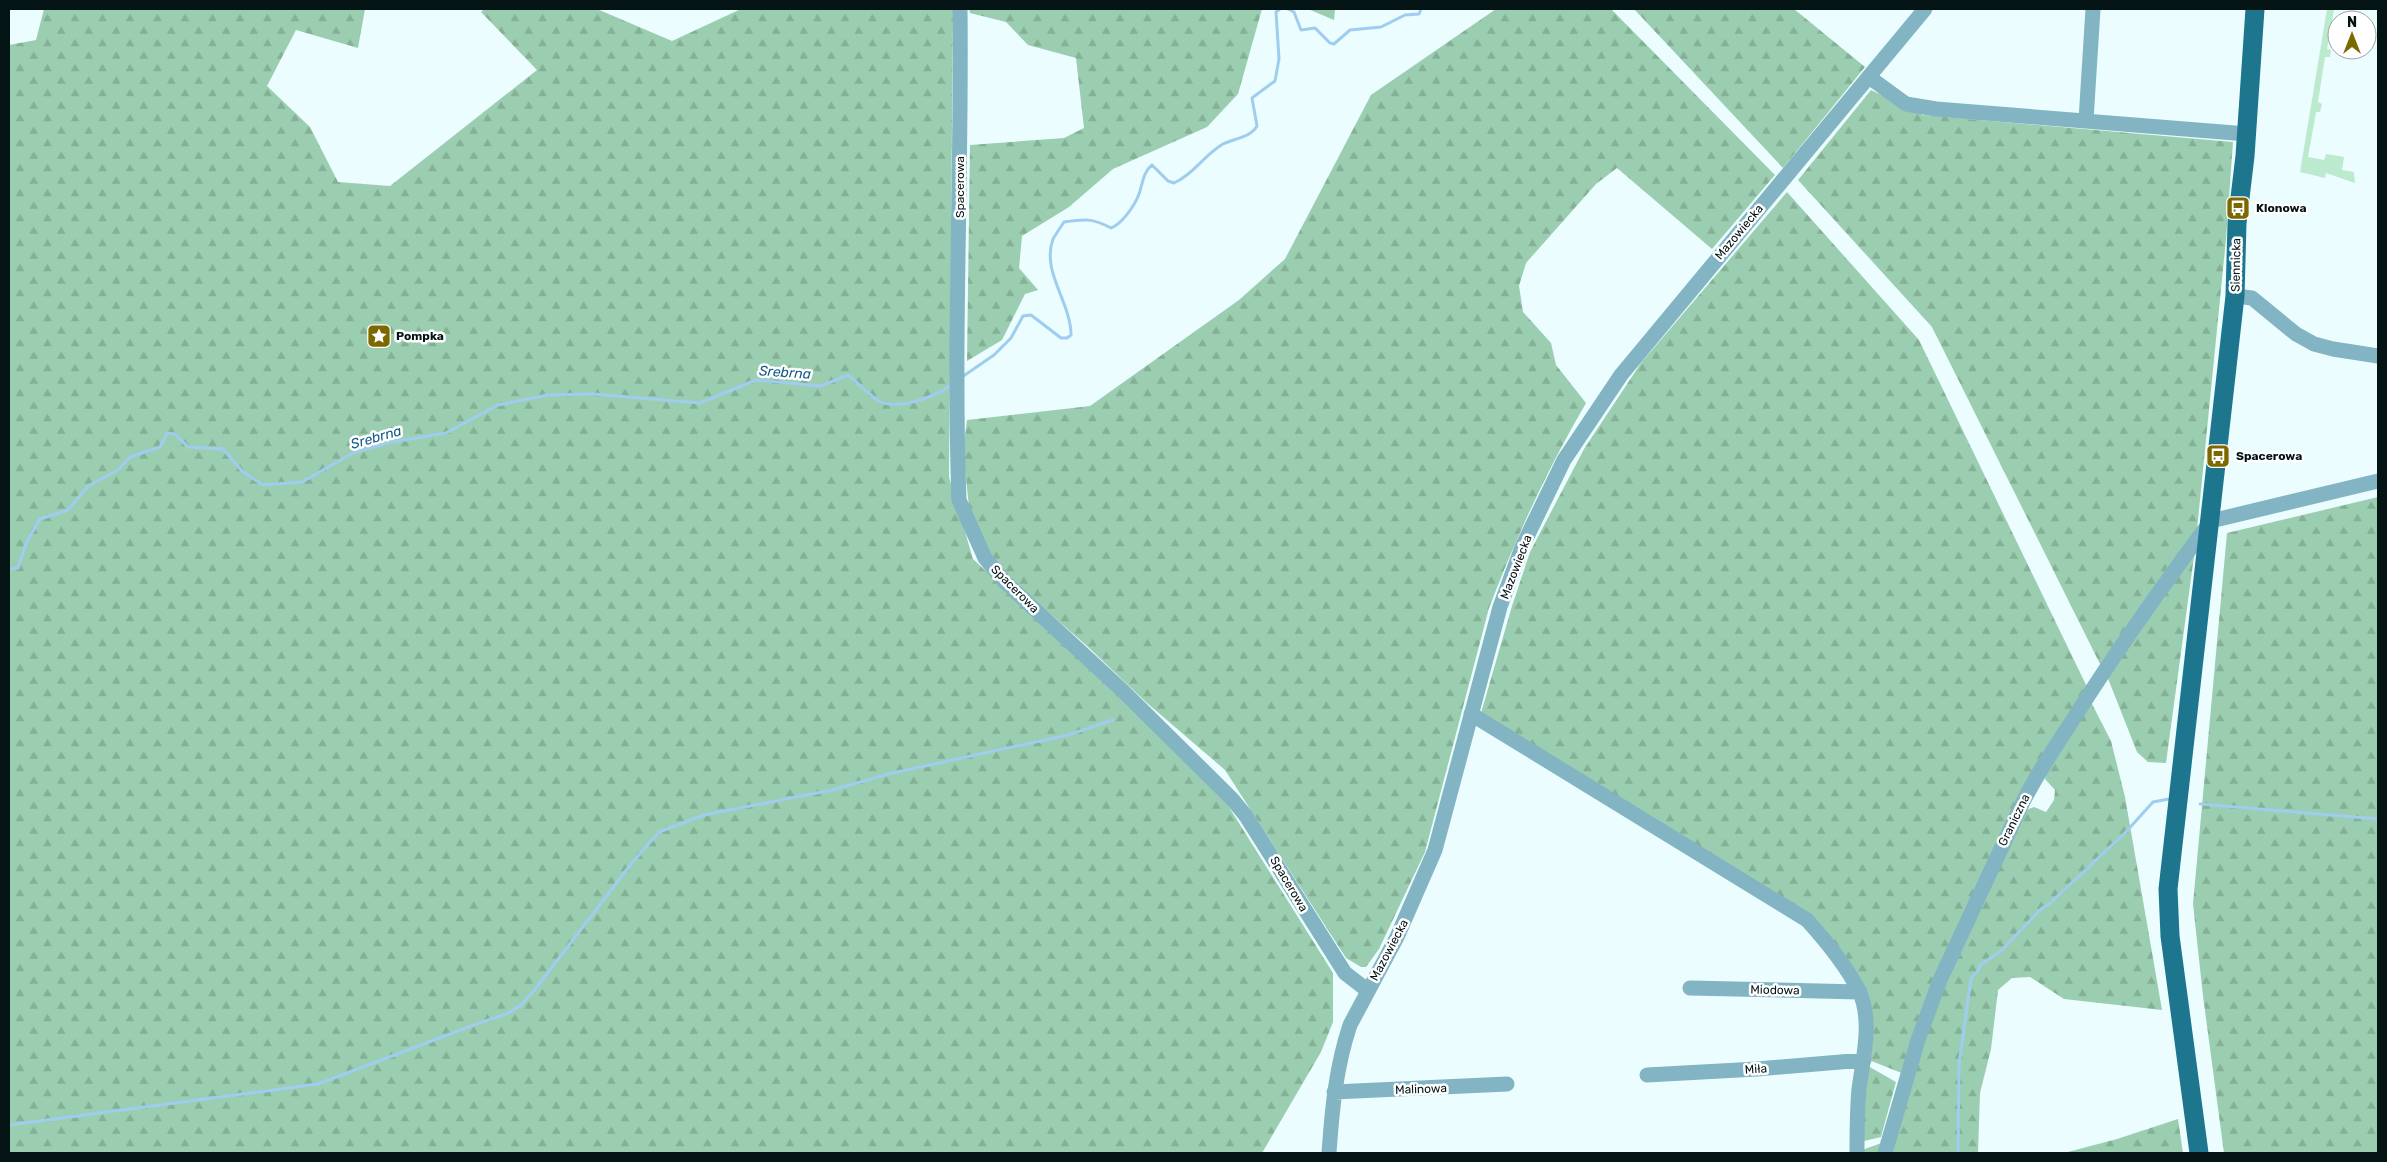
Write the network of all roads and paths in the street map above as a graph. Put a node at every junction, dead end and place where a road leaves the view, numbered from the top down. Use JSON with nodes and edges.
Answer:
{"nodes":[{"id":1,"x":960,"y":9,"type":"edge"},
{"id":2,"x":2093,"y":9,"type":"edge"},
{"id":3,"x":2255,"y":9,"type":"edge"},
{"id":4,"x":1920,"y":10,"type":"edge"},
{"id":5,"x":1873,"y":72,"type":"junction"},
{"id":6,"x":2086,"y":120,"type":"junction"},
{"id":7,"x":2247,"y":134,"type":"junction"},
{"id":8,"x":2235,"y":296,"type":"junction"},
{"id":9,"x":2378,"y":356,"type":"edge"},
{"id":10,"x":2378,"y":481,"type":"edge"},
{"id":11,"x":2210,"y":521,"type":"junction"},
{"id":12,"x":1471,"y":714,"type":"junction"},
{"id":13,"x":1690,"y":988,"type":"dead end"},
{"id":14,"x":1367,"y":990,"type":"junction"},
{"id":15,"x":1860,"y":992,"type":"junction"},
{"id":16,"x":1864,"y":1060,"type":"junction"},
{"id":17,"x":1647,"y":1075,"type":"dead end"},
{"id":18,"x":1508,"y":1084,"type":"dead end"},
{"id":19,"x":1334,"y":1092,"type":"junction"},
{"id":20,"x":1329,"y":1153,"type":"edge"},
{"id":21,"x":1857,"y":1153,"type":"edge"},
{"id":22,"x":1885,"y":1153,"type":"edge"},
{"id":23,"x":2199,"y":1153,"type":"edge"}],
"edges":[{"from":1,"to":14,"type":"street","name":"Spacerowa"},
{"from":2,"to":6,"type":"street"},
{"from":3,"to":7,"type":"main road","name":"Siennicka"},
{"from":4,"to":5,"type":"street","name":"Mazowiecka"},
{"from":5,"to":6,"type":"street"},
{"from":5,"to":12,"type":"street","name":"Mazowiecka"},
{"from":6,"to":7,"type":"street"},
{"from":7,"to":8,"type":"main road","name":"Siennicka"},
{"from":8,"to":9,"type":"street"},
{"from":8,"to":11,"type":"main road","name":"Siennicka"},
{"from":10,"to":11,"type":"street"},
{"from":11,"to":22,"type":"street","name":"Graniczna"},
{"from":11,"to":23,"type":"main road","name":"Siennicka"},
{"from":12,"to":14,"type":"street","name":"Mazowiecka"},
{"from":12,"to":15,"type":"street"},
{"from":13,"to":15,"type":"street","name":"Miodowa"},
{"from":14,"to":19,"type":"street","name":"Mazowiecka"},
{"from":15,"to":16,"type":"street"},
{"from":16,"to":17,"type":"street","name":"Miła"},
{"from":16,"to":21,"type":"street"},
{"from":18,"to":19,"type":"street","name":"Malinowa"},
{"from":19,"to":20,"type":"street","name":"Mazowiecka"}]}
